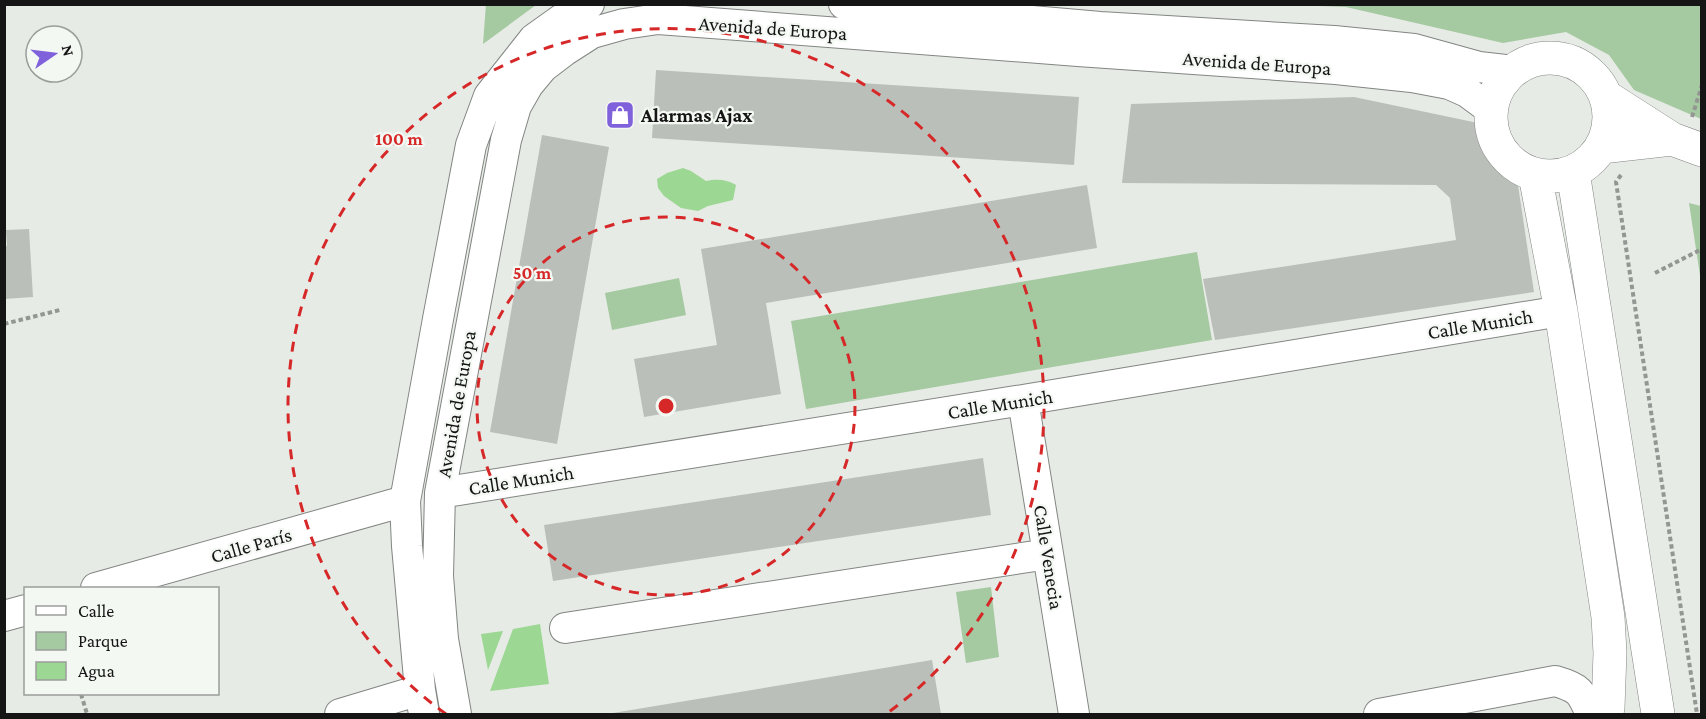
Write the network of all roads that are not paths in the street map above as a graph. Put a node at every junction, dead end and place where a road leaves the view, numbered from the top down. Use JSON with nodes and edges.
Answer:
{"nodes":[{"id":1,"x":589,"y":4,"type":"edge"},
{"id":2,"x":844,"y":4,"type":"edge"},
{"id":3,"x":1514,"y":71,"type":"junction"},
{"id":4,"x":1605,"y":96,"type":"junction"},
{"id":5,"x":1490,"y":109,"type":"junction"},
{"id":6,"x":1687,"y":145,"type":"edge"},
{"id":7,"x":1601,"y":147,"type":"junction"},
{"id":8,"x":1573,"y":172,"type":"junction"},
{"id":9,"x":1535,"y":175,"type":"junction"},
{"id":10,"x":1561,"y":311,"type":"junction"},
{"id":11,"x":1023,"y":400,"type":"junction"},
{"id":12,"x":440,"y":493,"type":"junction"},
{"id":13,"x":405,"y":501,"type":"junction"},
{"id":14,"x":1048,"y":554,"type":"junction"},
{"id":15,"x":100,"y":587,"type":"edge"},
{"id":16,"x":24,"y":611,"type":"edge"},
{"id":17,"x":4,"y":616,"type":"edge"},
{"id":18,"x":565,"y":628,"type":"dead end"},
{"id":19,"x":422,"y":702,"type":"edge"},
{"id":20,"x":1598,"y":712,"type":"edge"},
{"id":21,"x":340,"y":714,"type":"edge"},
{"id":22,"x":456,"y":714,"type":"edge"},
{"id":23,"x":1074,"y":714,"type":"edge"},
{"id":24,"x":1379,"y":714,"type":"edge"},
{"id":25,"x":1656,"y":714,"type":"edge"}],
"edges":[{"from":1,"to":13,"type":"street","name":"Avenida de Europa"},
{"from":2,"to":3,"type":"street","name":"Avenida de Europa"},
{"from":3,"to":4,"type":"street"},
{"from":3,"to":5,"type":"street"},
{"from":4,"to":6,"type":"street"},
{"from":4,"to":7,"type":"street"},
{"from":5,"to":9,"type":"street"},
{"from":5,"to":12,"type":"street","name":"Avenida de Europa"},
{"from":6,"to":7,"type":"street"},
{"from":7,"to":8,"type":"street"},
{"from":8,"to":9,"type":"street"},
{"from":8,"to":25,"type":"street"},
{"from":9,"to":10,"type":"street"},
{"from":10,"to":11,"type":"street","name":"Calle Munich"},
{"from":10,"to":20,"type":"street"},
{"from":11,"to":12,"type":"street","name":"Calle Munich"},
{"from":11,"to":14,"type":"street","name":"Calle Venecia"},
{"from":12,"to":22,"type":"street","name":"Avenida de Europa"},
{"from":13,"to":15,"type":"street","name":"Calle París"},
{"from":13,"to":19,"type":"street","name":"Avenida de Europa"},
{"from":14,"to":18,"type":"street"},
{"from":14,"to":23,"type":"street","name":"Calle Venecia"},
{"from":16,"to":17,"type":"street"},
{"from":19,"to":21,"type":"street"},
{"from":20,"to":24,"type":"street"},
{"from":20,"to":25,"type":"street"}]}
